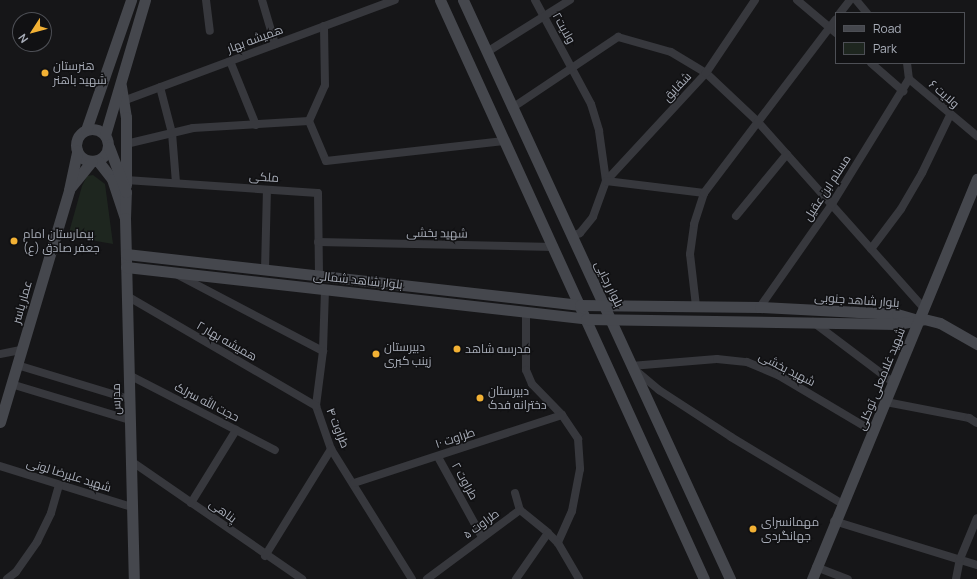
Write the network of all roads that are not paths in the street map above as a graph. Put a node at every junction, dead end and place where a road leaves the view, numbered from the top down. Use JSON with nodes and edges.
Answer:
{"nodes":[{"id":1,"x":131,"y":0,"type":"edge"},
{"id":2,"x":145,"y":0,"type":"edge"},
{"id":3,"x":206,"y":0,"type":"edge"},
{"id":4,"x":262,"y":0,"type":"edge"},
{"id":5,"x":395,"y":0,"type":"edge"},
{"id":6,"x":440,"y":0,"type":"edge"},
{"id":7,"x":463,"y":0,"type":"edge"},
{"id":8,"x":535,"y":0,"type":"edge"},
{"id":9,"x":570,"y":0,"type":"edge"},
{"id":10,"x":755,"y":0,"type":"edge"},
{"id":11,"x":797,"y":0,"type":"edge"},
{"id":12,"x":850,"y":0,"type":"edge"},
{"id":13,"x":856,"y":0,"type":"edge"},
{"id":14,"x":841,"y":12,"type":"edge"},
{"id":15,"x":866,"y":12,"type":"edge"},
{"id":16,"x":544,"y":16,"type":"junction"},
{"id":17,"x":324,"y":26,"type":"junction"},
{"id":18,"x":833,"y":30,"type":"edge"},
{"id":19,"x":210,"y":31,"type":"dead end"},
{"id":20,"x":275,"y":44,"type":"junction"},
{"id":21,"x":487,"y":52,"type":"junction"},
{"id":22,"x":230,"y":61,"type":"junction"},
{"id":23,"x":872,"y":64,"type":"edge"},
{"id":24,"x":907,"y":64,"type":"edge"},
{"id":25,"x":573,"y":67,"type":"junction"},
{"id":26,"x":706,"y":73,"type":"junction"},
{"id":27,"x":910,"y":80,"type":"junction"},
{"id":28,"x":121,"y":82,"type":"junction"},
{"id":29,"x":160,"y":87,"type":"junction"},
{"id":30,"x":903,"y":91,"type":"junction"},
{"id":31,"x":124,"y":101,"type":"junction"},
{"id":32,"x":512,"y":108,"type":"junction"},
{"id":33,"x":950,"y":115,"type":"junction"},
{"id":34,"x":309,"y":121,"type":"junction"},
{"id":35,"x":758,"y":122,"type":"junction"},
{"id":36,"x":256,"y":125,"type":"junction"},
{"id":37,"x":86,"y":130,"type":"junction"},
{"id":38,"x":172,"y":133,"type":"junction"},
{"id":39,"x":106,"y":135,"type":"junction"},
{"id":40,"x":977,"y":136,"type":"edge"},
{"id":41,"x":504,"y":141,"type":"junction"},
{"id":42,"x":126,"y":144,"type":"junction"},
{"id":43,"x":109,"y":147,"type":"junction"},
{"id":44,"x":77,"y":151,"type":"junction"},
{"id":45,"x":787,"y":154,"type":"junction"},
{"id":46,"x":95,"y":161,"type":"junction"},
{"id":47,"x":977,"y":179,"type":"edge"},
{"id":48,"x":126,"y":180,"type":"junction"},
{"id":49,"x":606,"y":181,"type":"junction"},
{"id":50,"x":176,"y":184,"type":"junction"},
{"id":51,"x":69,"y":190,"type":"junction"},
{"id":52,"x":267,"y":190,"type":"junction"},
{"id":53,"x":126,"y":192,"type":"junction"},
{"id":54,"x":704,"y":193,"type":"junction"},
{"id":55,"x":832,"y":204,"type":"junction"},
{"id":56,"x":736,"y":216,"type":"dead end"},
{"id":57,"x":125,"y":218,"type":"junction"},
{"id":58,"x":572,"y":236,"type":"junction"},
{"id":59,"x":318,"y":242,"type":"junction"},
{"id":60,"x":554,"y":247,"type":"junction"},
{"id":61,"x":871,"y":249,"type":"junction"},
{"id":62,"x":126,"y":254,"type":"junction"},
{"id":63,"x":126,"y":267,"type":"junction"},
{"id":64,"x":265,"y":270,"type":"junction"},
{"id":65,"x":174,"y":272,"type":"junction"},
{"id":66,"x":319,"y":276,"type":"junction"},
{"id":67,"x":325,"y":290,"type":"junction"},
{"id":68,"x":127,"y":296,"type":"junction"},
{"id":69,"x":580,"y":305,"type":"junction"},
{"id":70,"x":605,"y":305,"type":"junction"},
{"id":71,"x":696,"y":306,"type":"junction"},
{"id":72,"x":760,"y":306,"type":"junction"},
{"id":73,"x":924,"y":308,"type":"junction"},
{"id":74,"x":526,"y":312,"type":"junction"},
{"id":75,"x":586,"y":319,"type":"junction"},
{"id":76,"x":612,"y":319,"type":"junction"},
{"id":77,"x":812,"y":320,"type":"junction"},
{"id":78,"x":919,"y":320,"type":"junction"},
{"id":79,"x":977,"y":344,"type":"edge"},
{"id":80,"x":21,"y":350,"type":"junction"},
{"id":81,"x":323,"y":350,"type":"junction"},
{"id":82,"x":0,"y":354,"type":"edge"},
{"id":83,"x":17,"y":365,"type":"junction"},
{"id":84,"x":631,"y":366,"type":"junction"},
{"id":85,"x":129,"y":375,"type":"junction"},
{"id":86,"x":894,"y":383,"type":"junction"},
{"id":87,"x":11,"y":384,"type":"junction"},
{"id":88,"x":129,"y":399,"type":"junction"},
{"id":89,"x":886,"y":402,"type":"junction"},
{"id":90,"x":316,"y":406,"type":"junction"},
{"id":91,"x":562,"y":415,"type":"junction"},
{"id":92,"x":130,"y":420,"type":"junction"},
{"id":93,"x":0,"y":422,"type":"edge"},
{"id":94,"x":977,"y":424,"type":"edge"},
{"id":95,"x":236,"y":430,"type":"junction"},
{"id":96,"x":874,"y":432,"type":"junction"},
{"id":97,"x":331,"y":449,"type":"junction"},
{"id":98,"x":275,"y":450,"type":"dead end"},
{"id":99,"x":438,"y":457,"type":"junction"},
{"id":100,"x":131,"y":462,"type":"junction"},
{"id":101,"x":0,"y":466,"type":"edge"},
{"id":102,"x":354,"y":483,"type":"junction"},
{"id":103,"x":59,"y":485,"type":"junction"},
{"id":104,"x":515,"y":492,"type":"dead end"},
{"id":105,"x":191,"y":503,"type":"junction"},
{"id":106,"x":841,"y":504,"type":"junction"},
{"id":107,"x":132,"y":506,"type":"junction"},
{"id":108,"x":520,"y":510,"type":"junction"},
{"id":109,"x":977,"y":518,"type":"edge"},
{"id":110,"x":834,"y":521,"type":"junction"},
{"id":111,"x":548,"y":533,"type":"junction"},
{"id":112,"x":482,"y":537,"type":"junction"},
{"id":113,"x":558,"y":544,"type":"junction"},
{"id":114,"x":265,"y":556,"type":"junction"},
{"id":115,"x":960,"y":558,"type":"junction"},
{"id":116,"x":977,"y":565,"type":"edge"},
{"id":117,"x":816,"y":567,"type":"junction"},
{"id":118,"x":7,"y":579,"type":"edge"},
{"id":119,"x":134,"y":579,"type":"edge"},
{"id":120,"x":302,"y":579,"type":"edge"},
{"id":121,"x":412,"y":579,"type":"edge"},
{"id":122,"x":427,"y":579,"type":"edge"},
{"id":123,"x":516,"y":579,"type":"edge"},
{"id":124,"x":579,"y":579,"type":"edge"},
{"id":125,"x":704,"y":579,"type":"edge"},
{"id":126,"x":730,"y":579,"type":"edge"},
{"id":127,"x":812,"y":579,"type":"edge"},
{"id":128,"x":848,"y":579,"type":"edge"},
{"id":129,"x":956,"y":579,"type":"edge"}],
"edges":[{"from":1,"to":37,"type":"street"},
{"from":2,"to":28,"type":"street"},
{"from":3,"to":19,"type":"street"},
{"from":4,"to":20,"type":"street"},
{"from":5,"to":17,"type":"street","name":"همیشه بهار"},
{"from":6,"to":41,"type":"street"},
{"from":7,"to":21,"type":"street","name":"بلوار رجایی"},
{"from":8,"to":16,"type":"street","name":"ولایت۲"},
{"from":9,"to":16,"type":"street"},
{"from":10,"to":26,"type":"street","name":"شقایق"},
{"from":11,"to":18,"type":"street"},
{"from":12,"to":14,"type":"street"},
{"from":13,"to":15,"type":"street"},
{"from":16,"to":21,"type":"street"},
{"from":16,"to":25,"type":"street","name":"ولایت۲"},
{"from":17,"to":20,"type":"street","name":"همیشه بهار"},
{"from":17,"to":34,"type":"street"},
{"from":18,"to":35,"type":"street"},
{"from":20,"to":22,"type":"street","name":"همیشه بهار"},
{"from":21,"to":32,"type":"street","name":"بلوار رجایی"},
{"from":22,"to":29,"type":"street","name":"همیشه بهار"},
{"from":22,"to":36,"type":"street"},
{"from":23,"to":30,"type":"street"},
{"from":24,"to":27,"type":"street"},
{"from":25,"to":26,"type":"street"},
{"from":25,"to":32,"type":"street"},
{"from":25,"to":49,"type":"street","name":"ولایت۲"},
{"from":26,"to":35,"type":"street"},
{"from":26,"to":49,"type":"street","name":"شقایق"},
{"from":27,"to":30,"type":"street","name":"مسلم ابن عقیل"},
{"from":27,"to":33,"type":"street","name":"ولایت ۶"},
{"from":28,"to":31,"type":"street"},
{"from":28,"to":39,"type":"street"},
{"from":29,"to":31,"type":"street","name":"همیشه بهار"},
{"from":29,"to":38,"type":"street"},
{"from":30,"to":55,"type":"street","name":"مسلم ابن عقیل"},
{"from":31,"to":42,"type":"street"},
{"from":32,"to":58,"type":"street","name":"بلوار رجایی"},
{"from":33,"to":40,"type":"street","name":"ولایت ۶"},
{"from":33,"to":61,"type":"street"},
{"from":34,"to":36,"type":"street"},
{"from":34,"to":41,"type":"street"},
{"from":35,"to":45,"type":"street"},
{"from":35,"to":54,"type":"street"},
{"from":36,"to":38,"type":"street"},
{"from":37,"to":39,"type":"street"},
{"from":37,"to":44,"type":"street"},
{"from":38,"to":42,"type":"street"},
{"from":38,"to":50,"type":"street"},
{"from":39,"to":43,"type":"street"},
{"from":41,"to":60,"type":"street"},
{"from":42,"to":48,"type":"street"},
{"from":43,"to":46,"type":"street"},
{"from":43,"to":53,"type":"street","name":"مدرس"},
{"from":44,"to":46,"type":"street"},
{"from":44,"to":51,"type":"street","name":"عمار یاسر"},
{"from":45,"to":55,"type":"street"},
{"from":45,"to":56,"type":"street"},
{"from":46,"to":51,"type":"street","name":"عمار یاسر"},
{"from":46,"to":57,"type":"street","name":"مدرس"},
{"from":47,"to":73,"type":"street","name":"شهید غلامعلی توکلی"},
{"from":48,"to":50,"type":"street","name":"ملکی"},
{"from":48,"to":53,"type":"street"},
{"from":49,"to":54,"type":"street"},
{"from":49,"to":58,"type":"street"},
{"from":50,"to":52,"type":"street","name":"ملکی"},
{"from":51,"to":80,"type":"street","name":"عمار یاسر"},
{"from":52,"to":59,"type":"street","name":"ملکی"},
{"from":52,"to":64,"type":"street"},
{"from":53,"to":57,"type":"street","name":"مدرس"},
{"from":54,"to":71,"type":"street"},
{"from":55,"to":61,"type":"street"},
{"from":55,"to":72,"type":"street","name":"مسلم ابن عقیل"},
{"from":57,"to":62,"type":"street","name":"مدرس"},
{"from":58,"to":70,"type":"street","name":"بلوار رجایی"},
{"from":59,"to":60,"type":"street","name":"شهید بخشی"},
{"from":59,"to":66,"type":"street","name":"ملکی"},
{"from":60,"to":69,"type":"street"},
{"from":61,"to":73,"type":"street"},
{"from":62,"to":63,"type":"street","name":"مدرس"},
{"from":62,"to":64,"type":"street","name":"بلوار شاهد شمالی"},
{"from":63,"to":65,"type":"street","name":"بلوار شاهد شمالی"},
{"from":63,"to":68,"type":"street","name":"مدرس"},
{"from":64,"to":66,"type":"street","name":"بلوار شاهد شمالی"},
{"from":65,"to":67,"type":"street","name":"بلوار شاهد شمالی"},
{"from":65,"to":81,"type":"street"},
{"from":66,"to":69,"type":"street","name":"بلوار شاهد شمالی"},
{"from":67,"to":74,"type":"street","name":"بلوار شاهد شمالی"},
{"from":67,"to":81,"type":"street","name":"طراوت ۴"},
{"from":68,"to":85,"type":"street","name":"مدرس"},
{"from":68,"to":90,"type":"street","name":"همیشه بهار ۲"},
{"from":69,"to":70,"type":"street","name":"بلوار شاهد شمالی"},
{"from":69,"to":75,"type":"street"},
{"from":70,"to":71,"type":"street","name":"بلوار شاهد جنوبی"},
{"from":70,"to":76,"type":"street","name":"بلوار رجایی"},
{"from":71,"to":72,"type":"street","name":"بلوار شاهد جنوبی"},
{"from":72,"to":78,"type":"street","name":"بلوار شاهد جنوبی"},
{"from":73,"to":78,"type":"street","name":"شهید غلامعلی توکلی"},
{"from":74,"to":75,"type":"street","name":"بلوار شاهد شمالی"},
{"from":74,"to":91,"type":"street"},
{"from":75,"to":76,"type":"street","name":"بلوار شاهد جنوبی"},
{"from":75,"to":125,"type":"street"},
{"from":76,"to":77,"type":"street","name":"بلوار شاهد جنوبی"},
{"from":76,"to":84,"type":"street","name":"بلوار رجایی"},
{"from":77,"to":78,"type":"street","name":"بلوار شاهد جنوبی"},
{"from":77,"to":86,"type":"street"},
{"from":78,"to":79,"type":"street"},
{"from":78,"to":86,"type":"street","name":"شهید غلامعلی توکلی"},
{"from":80,"to":82,"type":"street"},
{"from":80,"to":83,"type":"street","name":"عمار یاسر"},
{"from":81,"to":90,"type":"street","name":"طراوت ۴"},
{"from":83,"to":87,"type":"street","name":"عمار یاسر"},
{"from":83,"to":88,"type":"street"},
{"from":84,"to":96,"type":"street","name":"شهید بخشی"},
{"from":84,"to":106,"type":"street"},
{"from":84,"to":126,"type":"street","name":"بلوار رجایی"},
{"from":85,"to":88,"type":"street","name":"مدرس"},
{"from":85,"to":95,"type":"street","name":"حجت الله سرلک"},
{"from":86,"to":89,"type":"street","name":"شهید غلامعلی توکلی"},
{"from":87,"to":92,"type":"street"},
{"from":87,"to":93,"type":"street","name":"عمار یاسر"},
{"from":88,"to":92,"type":"street","name":"مدرس"},
{"from":89,"to":94,"type":"street"},
{"from":89,"to":96,"type":"street","name":"شهید غلامعلی توکلی"},
{"from":90,"to":97,"type":"street","name":"طراوت ۴"},
{"from":91,"to":99,"type":"street","name":"طراوت ۱۰"},
{"from":91,"to":113,"type":"street"},
{"from":92,"to":100,"type":"street","name":"مدرس"},
{"from":95,"to":98,"type":"street","name":"حجت الله سرلک"},
{"from":95,"to":105,"type":"street"},
{"from":96,"to":106,"type":"street","name":"شهید غلامعلی توکلی"},
{"from":97,"to":102,"type":"street","name":"طراوت ۴"},
{"from":97,"to":114,"type":"street"},
{"from":99,"to":102,"type":"street","name":"طراوت ۱۰"},
{"from":99,"to":112,"type":"street","name":"طراوت ۲"},
{"from":100,"to":105,"type":"street","name":"پناهی"},
{"from":100,"to":107,"type":"street","name":"مدرس"},
{"from":101,"to":103,"type":"street","name":"شهید علیرضا لونی"},
{"from":102,"to":121,"type":"street","name":"طراوت ۴"},
{"from":103,"to":107,"type":"street","name":"شهید علیرضا لونی"},
{"from":103,"to":118,"type":"street"},
{"from":104,"to":108,"type":"street"},
{"from":105,"to":114,"type":"street","name":"پناهی"},
{"from":106,"to":110,"type":"street","name":"شهید غلامعلی توکلی"},
{"from":107,"to":119,"type":"street","name":"مدرس"},
{"from":108,"to":111,"type":"street"},
{"from":108,"to":112,"type":"street","name":"طراوت ۵"},
{"from":109,"to":115,"type":"street"},
{"from":110,"to":115,"type":"street"},
{"from":110,"to":117,"type":"street","name":"شهید غلامعلی توکلی"},
{"from":111,"to":113,"type":"street"},
{"from":111,"to":123,"type":"street"},
{"from":112,"to":122,"type":"street","name":"طراوت ۵"},
{"from":113,"to":124,"type":"street"},
{"from":114,"to":120,"type":"street","name":"پناهی"},
{"from":115,"to":116,"type":"street"},
{"from":115,"to":129,"type":"street"},
{"from":117,"to":127,"type":"street","name":"شهید غلامعلی توکلی"},
{"from":117,"to":128,"type":"street"}]}
